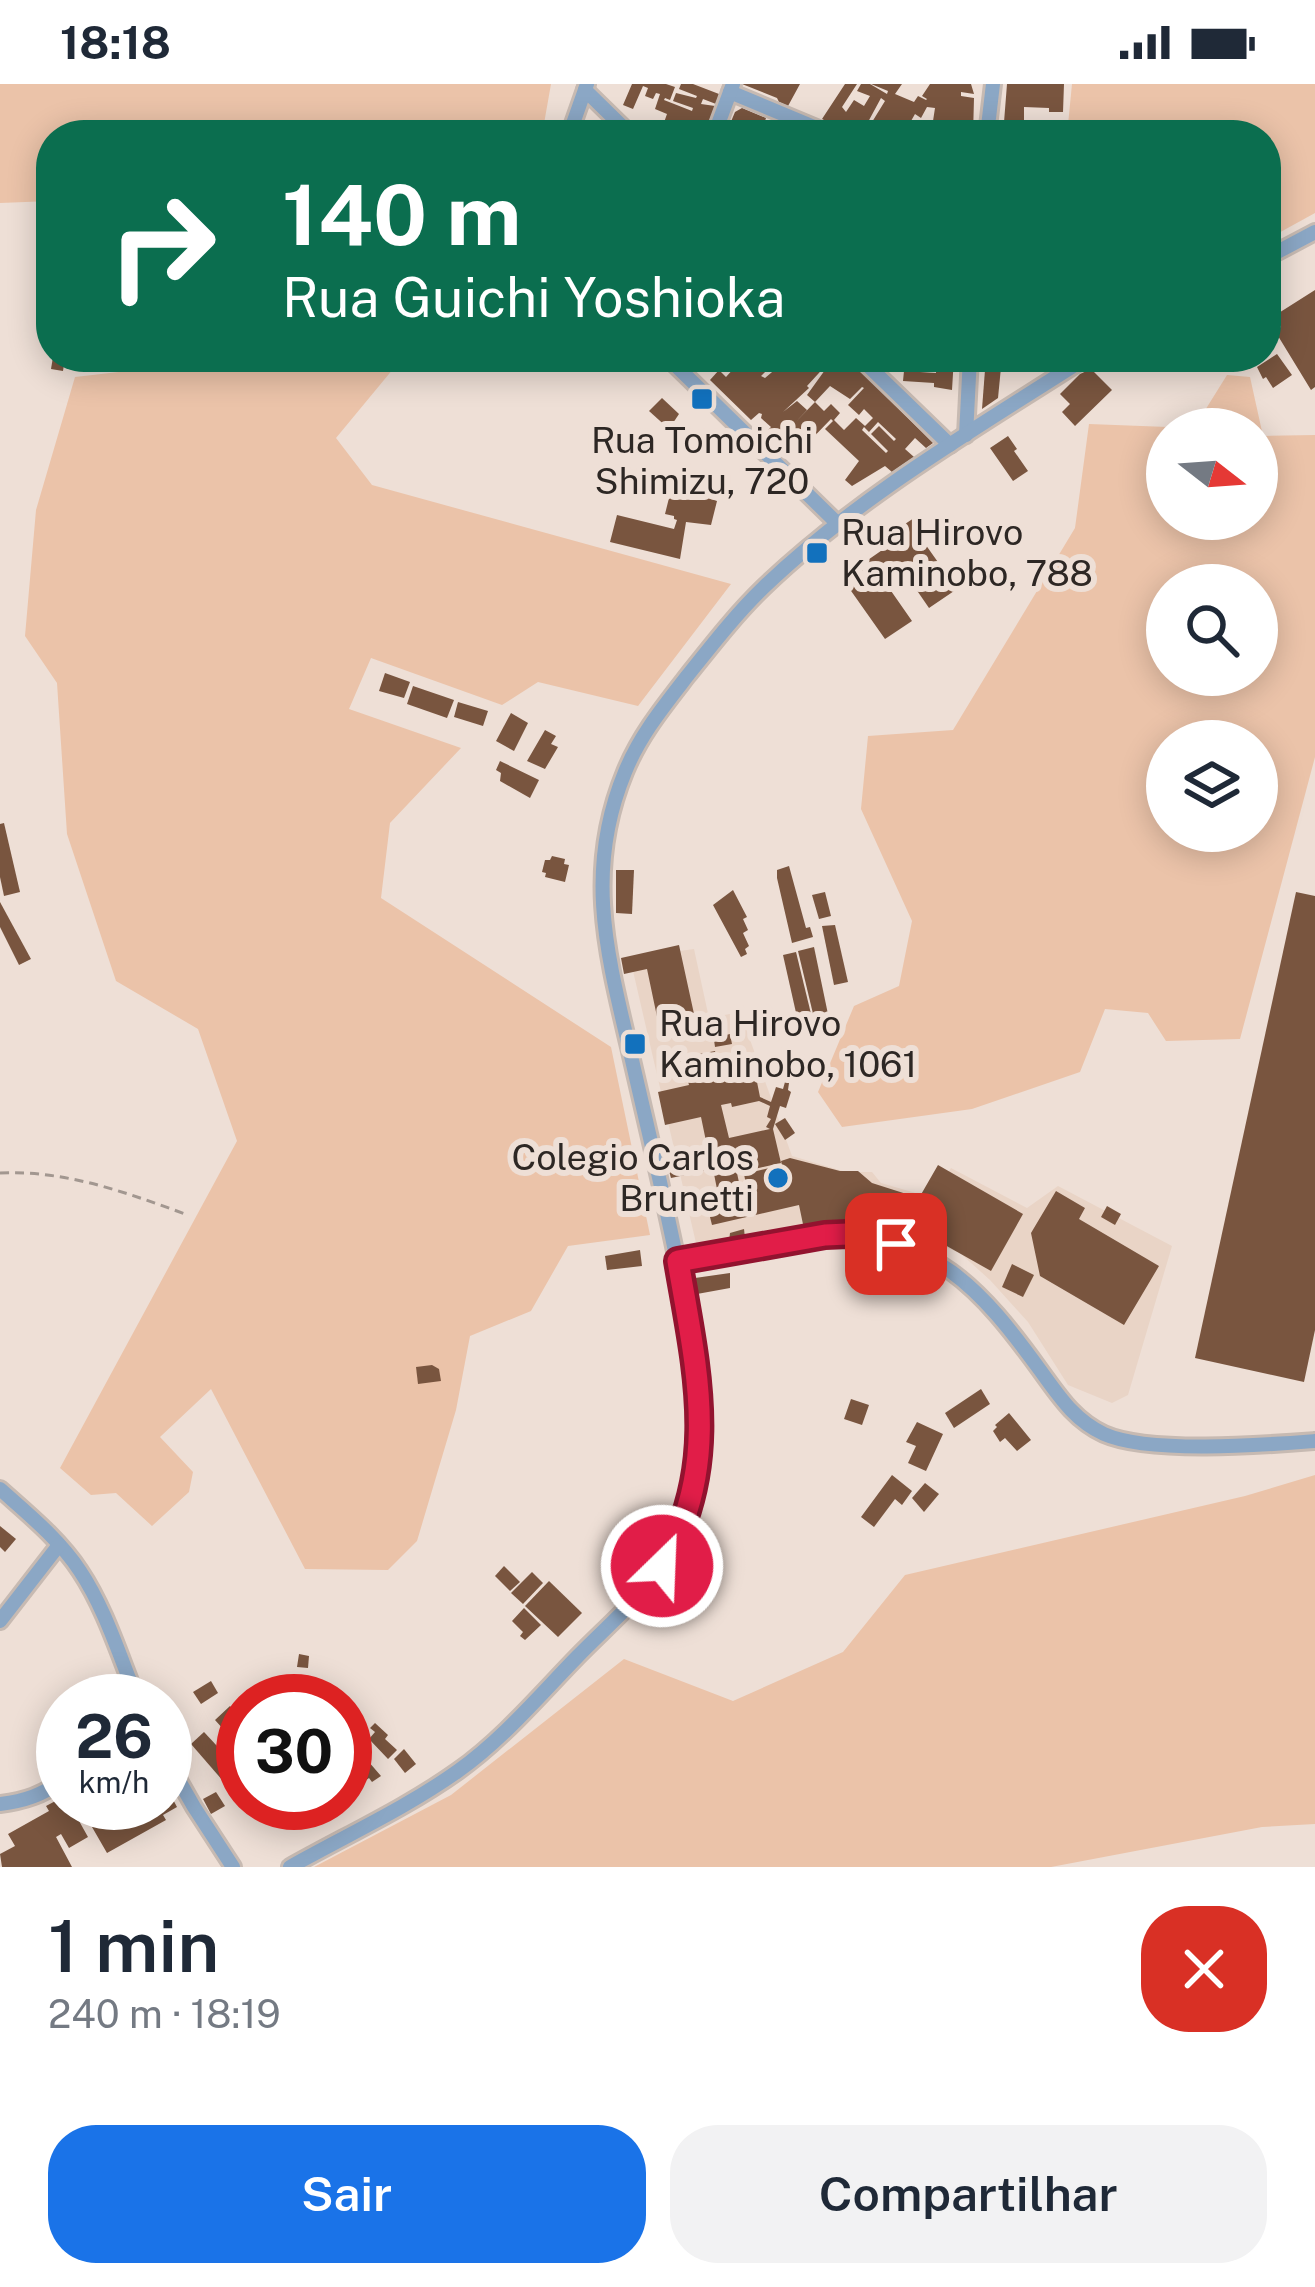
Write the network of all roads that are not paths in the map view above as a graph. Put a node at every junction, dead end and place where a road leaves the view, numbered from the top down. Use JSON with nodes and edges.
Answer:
{"nodes":[{"id":1,"x":993,"y":84,"type":"edge"},
{"id":2,"x":586,"y":87,"type":"edge"},
{"id":3,"x":731,"y":88,"type":"edge"},
{"id":4,"x":574,"y":120,"type":"edge"},
{"id":5,"x":617,"y":120,"type":"edge"},
{"id":6,"x":719,"y":120,"type":"edge"},
{"id":7,"x":800,"y":120,"type":"edge"},
{"id":8,"x":989,"y":120,"type":"edge"},
{"id":9,"x":1315,"y":232,"type":"edge"},
{"id":10,"x":1281,"y":251,"type":"edge"},
{"id":11,"x":682,"y":372,"type":"edge"},
{"id":12,"x":875,"y":372,"type":"edge"},
{"id":13,"x":969,"y":372,"type":"edge"},
{"id":14,"x":1064,"y":372,"type":"edge"},
{"id":15,"x":966,"y":435,"type":"junction"},
{"id":16,"x":950,"y":445,"type":"junction"},
{"id":17,"x":838,"y":524,"type":"junction"},
{"id":18,"x":678,"y":1261,"type":"junction"},
{"id":19,"x":1315,"y":1441,"type":"edge"},
{"id":20,"x":0,"y":1489,"type":"edge"},
{"id":21,"x":58,"y":1545,"type":"junction"},
{"id":22,"x":0,"y":1621,"type":"edge"},
{"id":23,"x":127,"y":1674,"type":"edge"},
{"id":24,"x":36,"y":1796,"type":"edge"},
{"id":25,"x":192,"y":1803,"type":"edge"},
{"id":26,"x":0,"y":1804,"type":"edge"},
{"id":27,"x":233,"y":1867,"type":"edge"},
{"id":28,"x":290,"y":1867,"type":"edge"}],
"edges":[{"from":1,"to":8,"type":"street"},
{"from":2,"to":4,"type":"street"},
{"from":2,"to":5,"type":"street"},
{"from":3,"to":6,"type":"street"},
{"from":3,"to":7,"type":"street"},
{"from":9,"to":10,"type":"street"},
{"from":11,"to":17,"type":"street"},
{"from":12,"to":16,"type":"street"},
{"from":13,"to":15,"type":"street"},
{"from":14,"to":15,"type":"street"},
{"from":15,"to":16,"type":"street"},
{"from":16,"to":17,"type":"street"},
{"from":17,"to":18,"type":"street"},
{"from":18,"to":19,"type":"street"},
{"from":18,"to":28,"type":"street"},
{"from":20,"to":21,"type":"street"},
{"from":21,"to":22,"type":"street"},
{"from":21,"to":23,"type":"street"},
{"from":24,"to":26,"type":"street"},
{"from":25,"to":27,"type":"street"}]}
